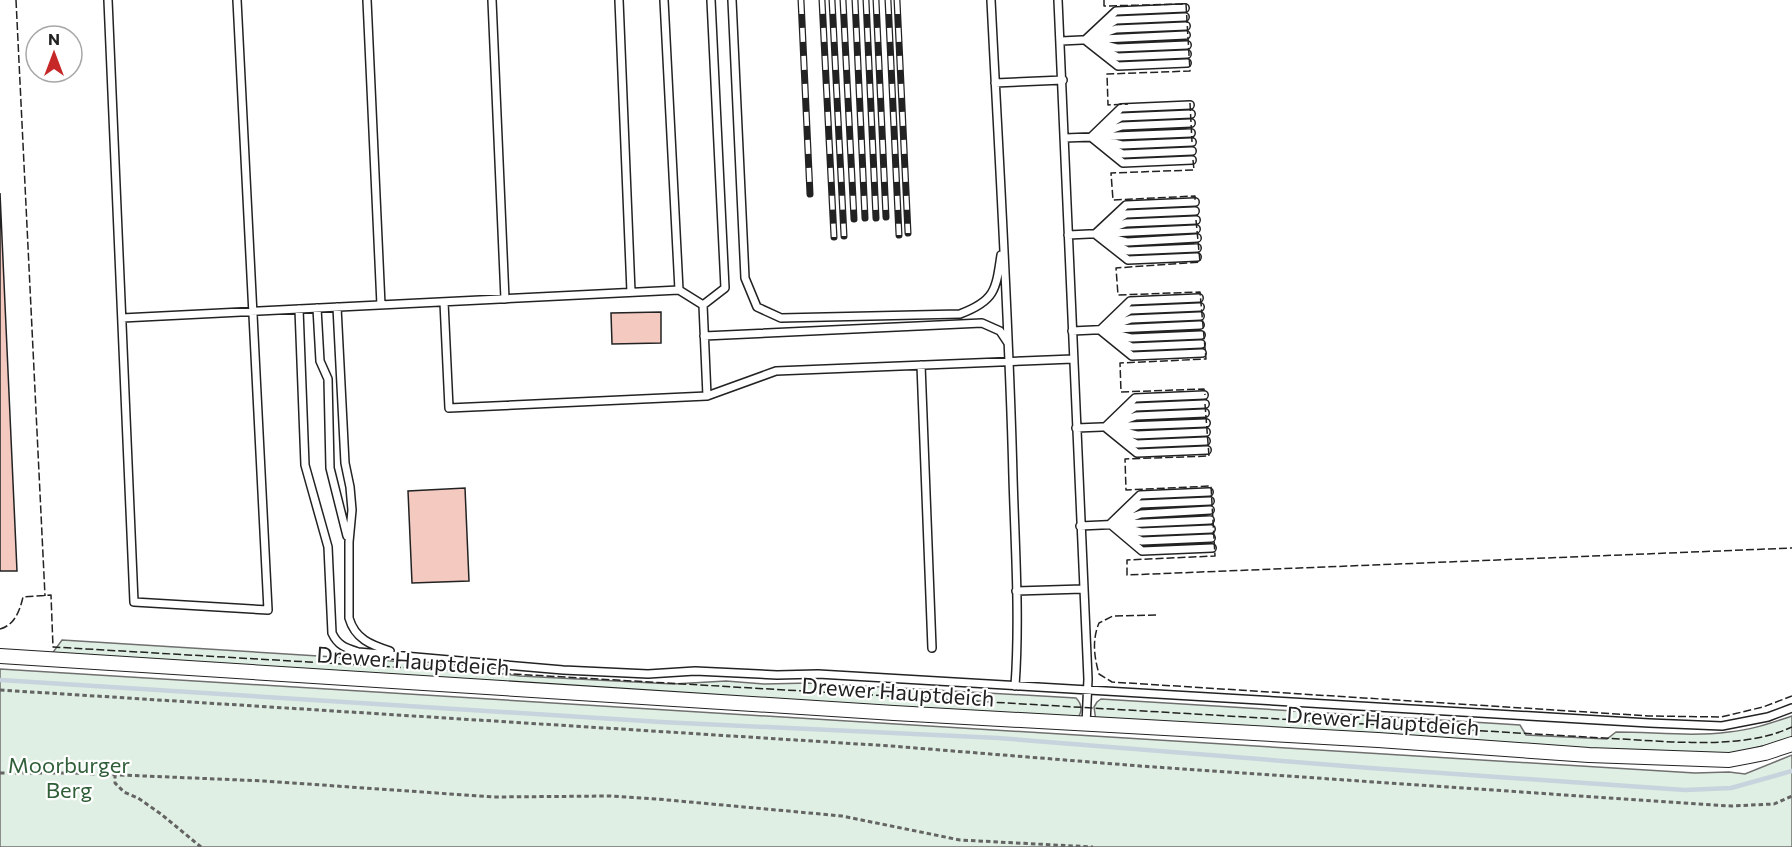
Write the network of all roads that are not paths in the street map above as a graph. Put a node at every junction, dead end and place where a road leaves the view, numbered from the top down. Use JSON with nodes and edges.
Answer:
{"nodes":[{"id":1,"x":108,"y":0,"type":"edge"},
{"id":2,"x":237,"y":0,"type":"edge"},
{"id":3,"x":367,"y":0,"type":"edge"},
{"id":4,"x":492,"y":0,"type":"edge"},
{"id":5,"x":619,"y":0,"type":"edge"},
{"id":6,"x":663,"y":0,"type":"edge"},
{"id":7,"x":711,"y":0,"type":"edge"},
{"id":8,"x":732,"y":0,"type":"edge"},
{"id":9,"x":991,"y":0,"type":"edge"},
{"id":10,"x":1058,"y":0,"type":"edge"},
{"id":11,"x":1185,"y":8,"type":"dead end"},
{"id":12,"x":1185,"y":17,"type":"dead end"},
{"id":13,"x":1186,"y":26,"type":"dead end"},
{"id":14,"x":1186,"y":35,"type":"dead end"},
{"id":15,"x":1085,"y":40,"type":"junction"},
{"id":16,"x":1060,"y":41,"type":"junction"},
{"id":17,"x":1186,"y":45,"type":"dead end"},
{"id":18,"x":1187,"y":54,"type":"dead end"},
{"id":19,"x":1187,"y":63,"type":"dead end"},
{"id":20,"x":1063,"y":80,"type":"junction"},
{"id":21,"x":995,"y":83,"type":"junction"},
{"id":22,"x":1190,"y":105,"type":"dead end"},
{"id":23,"x":1191,"y":114,"type":"dead end"},
{"id":24,"x":1191,"y":123,"type":"dead end"},
{"id":25,"x":1191,"y":133,"type":"dead end"},
{"id":26,"x":1090,"y":137,"type":"junction"},
{"id":27,"x":1065,"y":138,"type":"junction"},
{"id":28,"x":1192,"y":142,"type":"dead end"},
{"id":29,"x":1192,"y":151,"type":"dead end"},
{"id":30,"x":1192,"y":160,"type":"dead end"},
{"id":31,"x":1195,"y":202,"type":"dead end"},
{"id":32,"x":1195,"y":211,"type":"dead end"},
{"id":33,"x":1196,"y":220,"type":"dead end"},
{"id":34,"x":1196,"y":229,"type":"dead end"},
{"id":35,"x":1095,"y":234,"type":"junction"},
{"id":36,"x":1068,"y":235,"type":"junction"},
{"id":37,"x":1197,"y":238,"type":"dead end"},
{"id":38,"x":1004,"y":241,"type":"junction"},
{"id":39,"x":1197,"y":248,"type":"dead end"},
{"id":40,"x":1197,"y":257,"type":"dead end"},
{"id":41,"x":679,"y":290,"type":"junction"},
{"id":42,"x":631,"y":292,"type":"junction"},
{"id":43,"x":1199,"y":298,"type":"dead end"},
{"id":44,"x":505,"y":299,"type":"junction"},
{"id":45,"x":444,"y":302,"type":"junction"},
{"id":46,"x":381,"y":305,"type":"junction"},
{"id":47,"x":703,"y":305,"type":"junction"},
{"id":48,"x":337,"y":307,"type":"junction"},
{"id":49,"x":1200,"y":307,"type":"dead end"},
{"id":50,"x":317,"y":308,"type":"junction"},
{"id":51,"x":299,"y":309,"type":"junction"},
{"id":52,"x":253,"y":312,"type":"junction"},
{"id":53,"x":1200,"y":316,"type":"dead end"},
{"id":54,"x":122,"y":318,"type":"junction"},
{"id":55,"x":1200,"y":325,"type":"dead end"},
{"id":56,"x":1100,"y":330,"type":"junction"},
{"id":57,"x":1072,"y":331,"type":"junction"},
{"id":58,"x":1201,"y":335,"type":"dead end"},
{"id":59,"x":704,"y":336,"type":"junction"},
{"id":60,"x":1009,"y":344,"type":"junction"},
{"id":61,"x":1201,"y":344,"type":"dead end"},
{"id":62,"x":1202,"y":353,"type":"dead end"},
{"id":63,"x":1073,"y":358,"type":"junction"},
{"id":64,"x":1010,"y":362,"type":"junction"},
{"id":65,"x":921,"y":366,"type":"junction"},
{"id":66,"x":1204,"y":395,"type":"dead end"},
{"id":67,"x":707,"y":396,"type":"junction"},
{"id":68,"x":1205,"y":404,"type":"dead end"},
{"id":69,"x":1205,"y":413,"type":"dead end"},
{"id":70,"x":1206,"y":423,"type":"dead end"},
{"id":71,"x":1105,"y":427,"type":"junction"},
{"id":72,"x":1076,"y":428,"type":"junction"},
{"id":73,"x":1206,"y":432,"type":"dead end"},
{"id":74,"x":1206,"y":441,"type":"dead end"},
{"id":75,"x":1207,"y":450,"type":"dead end"},
{"id":76,"x":1209,"y":492,"type":"dead end"},
{"id":77,"x":1210,"y":501,"type":"dead end"},
{"id":78,"x":1210,"y":510,"type":"dead end"},
{"id":79,"x":1210,"y":520,"type":"dead end"},
{"id":80,"x":1110,"y":524,"type":"junction"},
{"id":81,"x":1080,"y":526,"type":"junction"},
{"id":82,"x":1211,"y":529,"type":"dead end"},
{"id":83,"x":1211,"y":538,"type":"dead end"},
{"id":84,"x":348,"y":542,"type":"junction"},
{"id":85,"x":1212,"y":548,"type":"dead end"},
{"id":86,"x":1083,"y":589,"type":"junction"},
{"id":87,"x":1016,"y":591,"type":"junction"},
{"id":88,"x":932,"y":648,"type":"dead end"},
{"id":89,"x":402,"y":654,"type":"junction"},
{"id":90,"x":0,"y":656,"type":"edge"},
{"id":91,"x":1015,"y":686,"type":"junction"},
{"id":92,"x":1088,"y":690,"type":"junction"},
{"id":93,"x":1792,"y":708,"type":"edge"},
{"id":94,"x":1086,"y":725,"type":"junction"},
{"id":95,"x":1792,"y":744,"type":"edge"}],
"edges":[{"from":1,"to":54,"type":"lane"},
{"from":2,"to":52,"type":"lane"},
{"from":3,"to":46,"type":"lane"},
{"from":4,"to":44,"type":"lane"},
{"from":5,"to":42,"type":"lane"},
{"from":6,"to":41,"type":"lane"},
{"from":7,"to":47,"type":"lane"},
{"from":8,"to":38,"type":"lane"},
{"from":9,"to":21,"type":"lane"},
{"from":10,"to":16,"type":"lane"},
{"from":11,"to":15,"type":"lane"},
{"from":12,"to":15,"type":"lane"},
{"from":13,"to":15,"type":"lane"},
{"from":14,"to":15,"type":"lane"},
{"from":15,"to":16,"type":"lane"},
{"from":15,"to":17,"type":"lane"},
{"from":15,"to":18,"type":"lane"},
{"from":15,"to":19,"type":"lane"},
{"from":16,"to":20,"type":"lane"},
{"from":20,"to":21,"type":"lane"},
{"from":20,"to":27,"type":"lane"},
{"from":21,"to":38,"type":"lane"},
{"from":22,"to":26,"type":"lane"},
{"from":23,"to":26,"type":"lane"},
{"from":24,"to":26,"type":"lane"},
{"from":25,"to":26,"type":"lane"},
{"from":26,"to":27,"type":"lane"},
{"from":26,"to":28,"type":"lane"},
{"from":26,"to":29,"type":"lane"},
{"from":26,"to":30,"type":"lane"},
{"from":27,"to":36,"type":"lane"},
{"from":31,"to":35,"type":"lane"},
{"from":32,"to":35,"type":"lane"},
{"from":33,"to":35,"type":"lane"},
{"from":34,"to":35,"type":"lane"},
{"from":35,"to":36,"type":"lane"},
{"from":35,"to":37,"type":"lane"},
{"from":35,"to":39,"type":"lane"},
{"from":35,"to":40,"type":"lane"},
{"from":36,"to":57,"type":"lane"},
{"from":38,"to":60,"type":"lane"},
{"from":41,"to":42,"type":"lane"},
{"from":41,"to":47,"type":"lane"},
{"from":42,"to":44,"type":"lane"},
{"from":43,"to":56,"type":"lane"},
{"from":44,"to":45,"type":"lane"},
{"from":45,"to":46,"type":"lane"},
{"from":45,"to":67,"type":"lane"},
{"from":46,"to":48,"type":"lane"},
{"from":47,"to":59,"type":"lane"},
{"from":48,"to":50,"type":"lane"},
{"from":48,"to":84,"type":"lane"},
{"from":49,"to":56,"type":"lane"},
{"from":50,"to":51,"type":"lane"},
{"from":50,"to":84,"type":"lane"},
{"from":51,"to":52,"type":"lane"},
{"from":51,"to":89,"type":"lane"},
{"from":52,"to":54,"type":"lane"},
{"from":52,"to":54,"type":"lane"},
{"from":53,"to":56,"type":"lane"},
{"from":55,"to":56,"type":"lane"},
{"from":56,"to":57,"type":"lane"},
{"from":56,"to":58,"type":"lane"},
{"from":56,"to":61,"type":"lane"},
{"from":56,"to":62,"type":"lane"},
{"from":57,"to":63,"type":"lane"},
{"from":59,"to":60,"type":"lane"},
{"from":59,"to":67,"type":"lane"},
{"from":60,"to":64,"type":"lane"},
{"from":63,"to":64,"type":"lane"},
{"from":63,"to":72,"type":"lane"},
{"from":64,"to":65,"type":"lane"},
{"from":64,"to":87,"type":"lane"},
{"from":65,"to":67,"type":"lane"},
{"from":65,"to":88,"type":"lane"},
{"from":66,"to":71,"type":"lane"},
{"from":68,"to":71,"type":"lane"},
{"from":69,"to":71,"type":"lane"},
{"from":70,"to":71,"type":"lane"},
{"from":71,"to":72,"type":"lane"},
{"from":71,"to":73,"type":"lane"},
{"from":71,"to":74,"type":"lane"},
{"from":71,"to":75,"type":"lane"},
{"from":72,"to":81,"type":"lane"},
{"from":76,"to":80,"type":"lane"},
{"from":77,"to":80,"type":"lane"},
{"from":78,"to":80,"type":"lane"},
{"from":79,"to":80,"type":"lane"},
{"from":80,"to":81,"type":"lane"},
{"from":80,"to":82,"type":"lane"},
{"from":80,"to":83,"type":"lane"},
{"from":80,"to":85,"type":"lane"},
{"from":81,"to":86,"type":"lane"},
{"from":84,"to":89,"type":"lane"},
{"from":86,"to":87,"type":"lane"},
{"from":86,"to":92,"type":"lane"},
{"from":87,"to":91,"type":"lane"},
{"from":89,"to":91,"type":"lane"},
{"from":90,"to":94,"type":"street","name":"Drewer Hauptdeich"},
{"from":91,"to":92,"type":"lane"},
{"from":92,"to":93,"type":"lane"},
{"from":92,"to":94,"type":"lane"},
{"from":94,"to":95,"type":"street","name":"Drewer Hauptdeich"}]}
